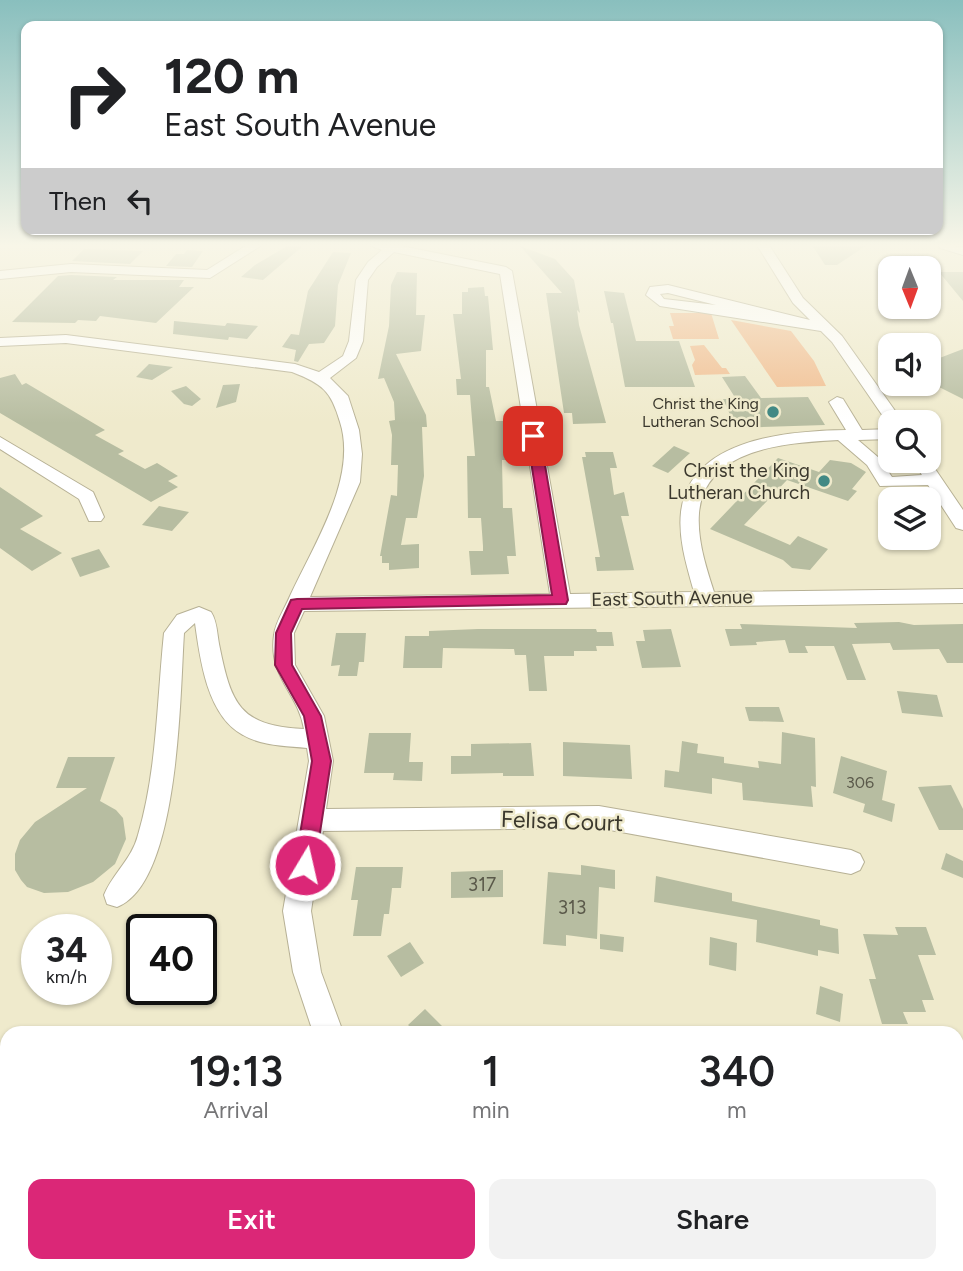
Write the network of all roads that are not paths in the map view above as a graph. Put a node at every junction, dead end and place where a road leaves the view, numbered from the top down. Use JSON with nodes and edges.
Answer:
{"nodes":[{"id":1,"x":360,"y":304,"type":"edge"},
{"id":2,"x":512,"y":304,"type":"edge"},
{"id":3,"x":730,"y":304,"type":"edge"},
{"id":4,"x":802,"y":304,"type":"edge"},
{"id":5,"x":826,"y":328,"type":"junction"},
{"id":6,"x":0,"y":341,"type":"edge"},
{"id":7,"x":321,"y":378,"type":"junction"},
{"id":8,"x":836,"y":402,"type":"dead end"},
{"id":9,"x":887,"y":410,"type":"edge"},
{"id":10,"x":850,"y":435,"type":"junction"},
{"id":11,"x":878,"y":435,"type":"edge"},
{"id":12,"x":0,"y":442,"type":"edge"},
{"id":13,"x":928,"y":473,"type":"edge"},
{"id":14,"x":933,"y":480,"type":"junction"},
{"id":15,"x":95,"y":516,"type":"dead end"},
{"id":16,"x":963,"y":524,"type":"edge"},
{"id":17,"x":963,"y":596,"type":"edge"},
{"id":18,"x":705,"y":597,"type":"junction"},
{"id":19,"x":561,"y":600,"type":"junction"},
{"id":20,"x":297,"y":604,"type":"junction"},
{"id":21,"x":317,"y":738,"type":"junction"},
{"id":22,"x":312,"y":820,"type":"junction"},
{"id":23,"x":851,"y":862,"type":"dead end"},
{"id":24,"x":117,"y":895,"type":"dead end"},
{"id":25,"x":326,"y":1026,"type":"edge"}],
"edges":[{"from":1,"to":7,"type":"street"},
{"from":2,"to":19,"type":"street"},
{"from":3,"to":5,"type":"street"},
{"from":4,"to":5,"type":"street"},
{"from":5,"to":9,"type":"street"},
{"from":6,"to":7,"type":"street"},
{"from":7,"to":20,"type":"street"},
{"from":8,"to":10,"type":"street"},
{"from":10,"to":11,"type":"street"},
{"from":10,"to":14,"type":"street"},
{"from":10,"to":18,"type":"street"},
{"from":12,"to":15,"type":"street"},
{"from":13,"to":14,"type":"street"},
{"from":14,"to":16,"type":"street"},
{"from":17,"to":18,"type":"street","name":"East South Avenue"},
{"from":18,"to":19,"type":"street","name":"East South Avenue"},
{"from":19,"to":20,"type":"street","name":"East South Avenue"},
{"from":20,"to":21,"type":"street"},
{"from":21,"to":22,"type":"street"},
{"from":21,"to":24,"type":"street"},
{"from":22,"to":23,"type":"street","name":"Felisa Court"},
{"from":22,"to":25,"type":"street"}]}
